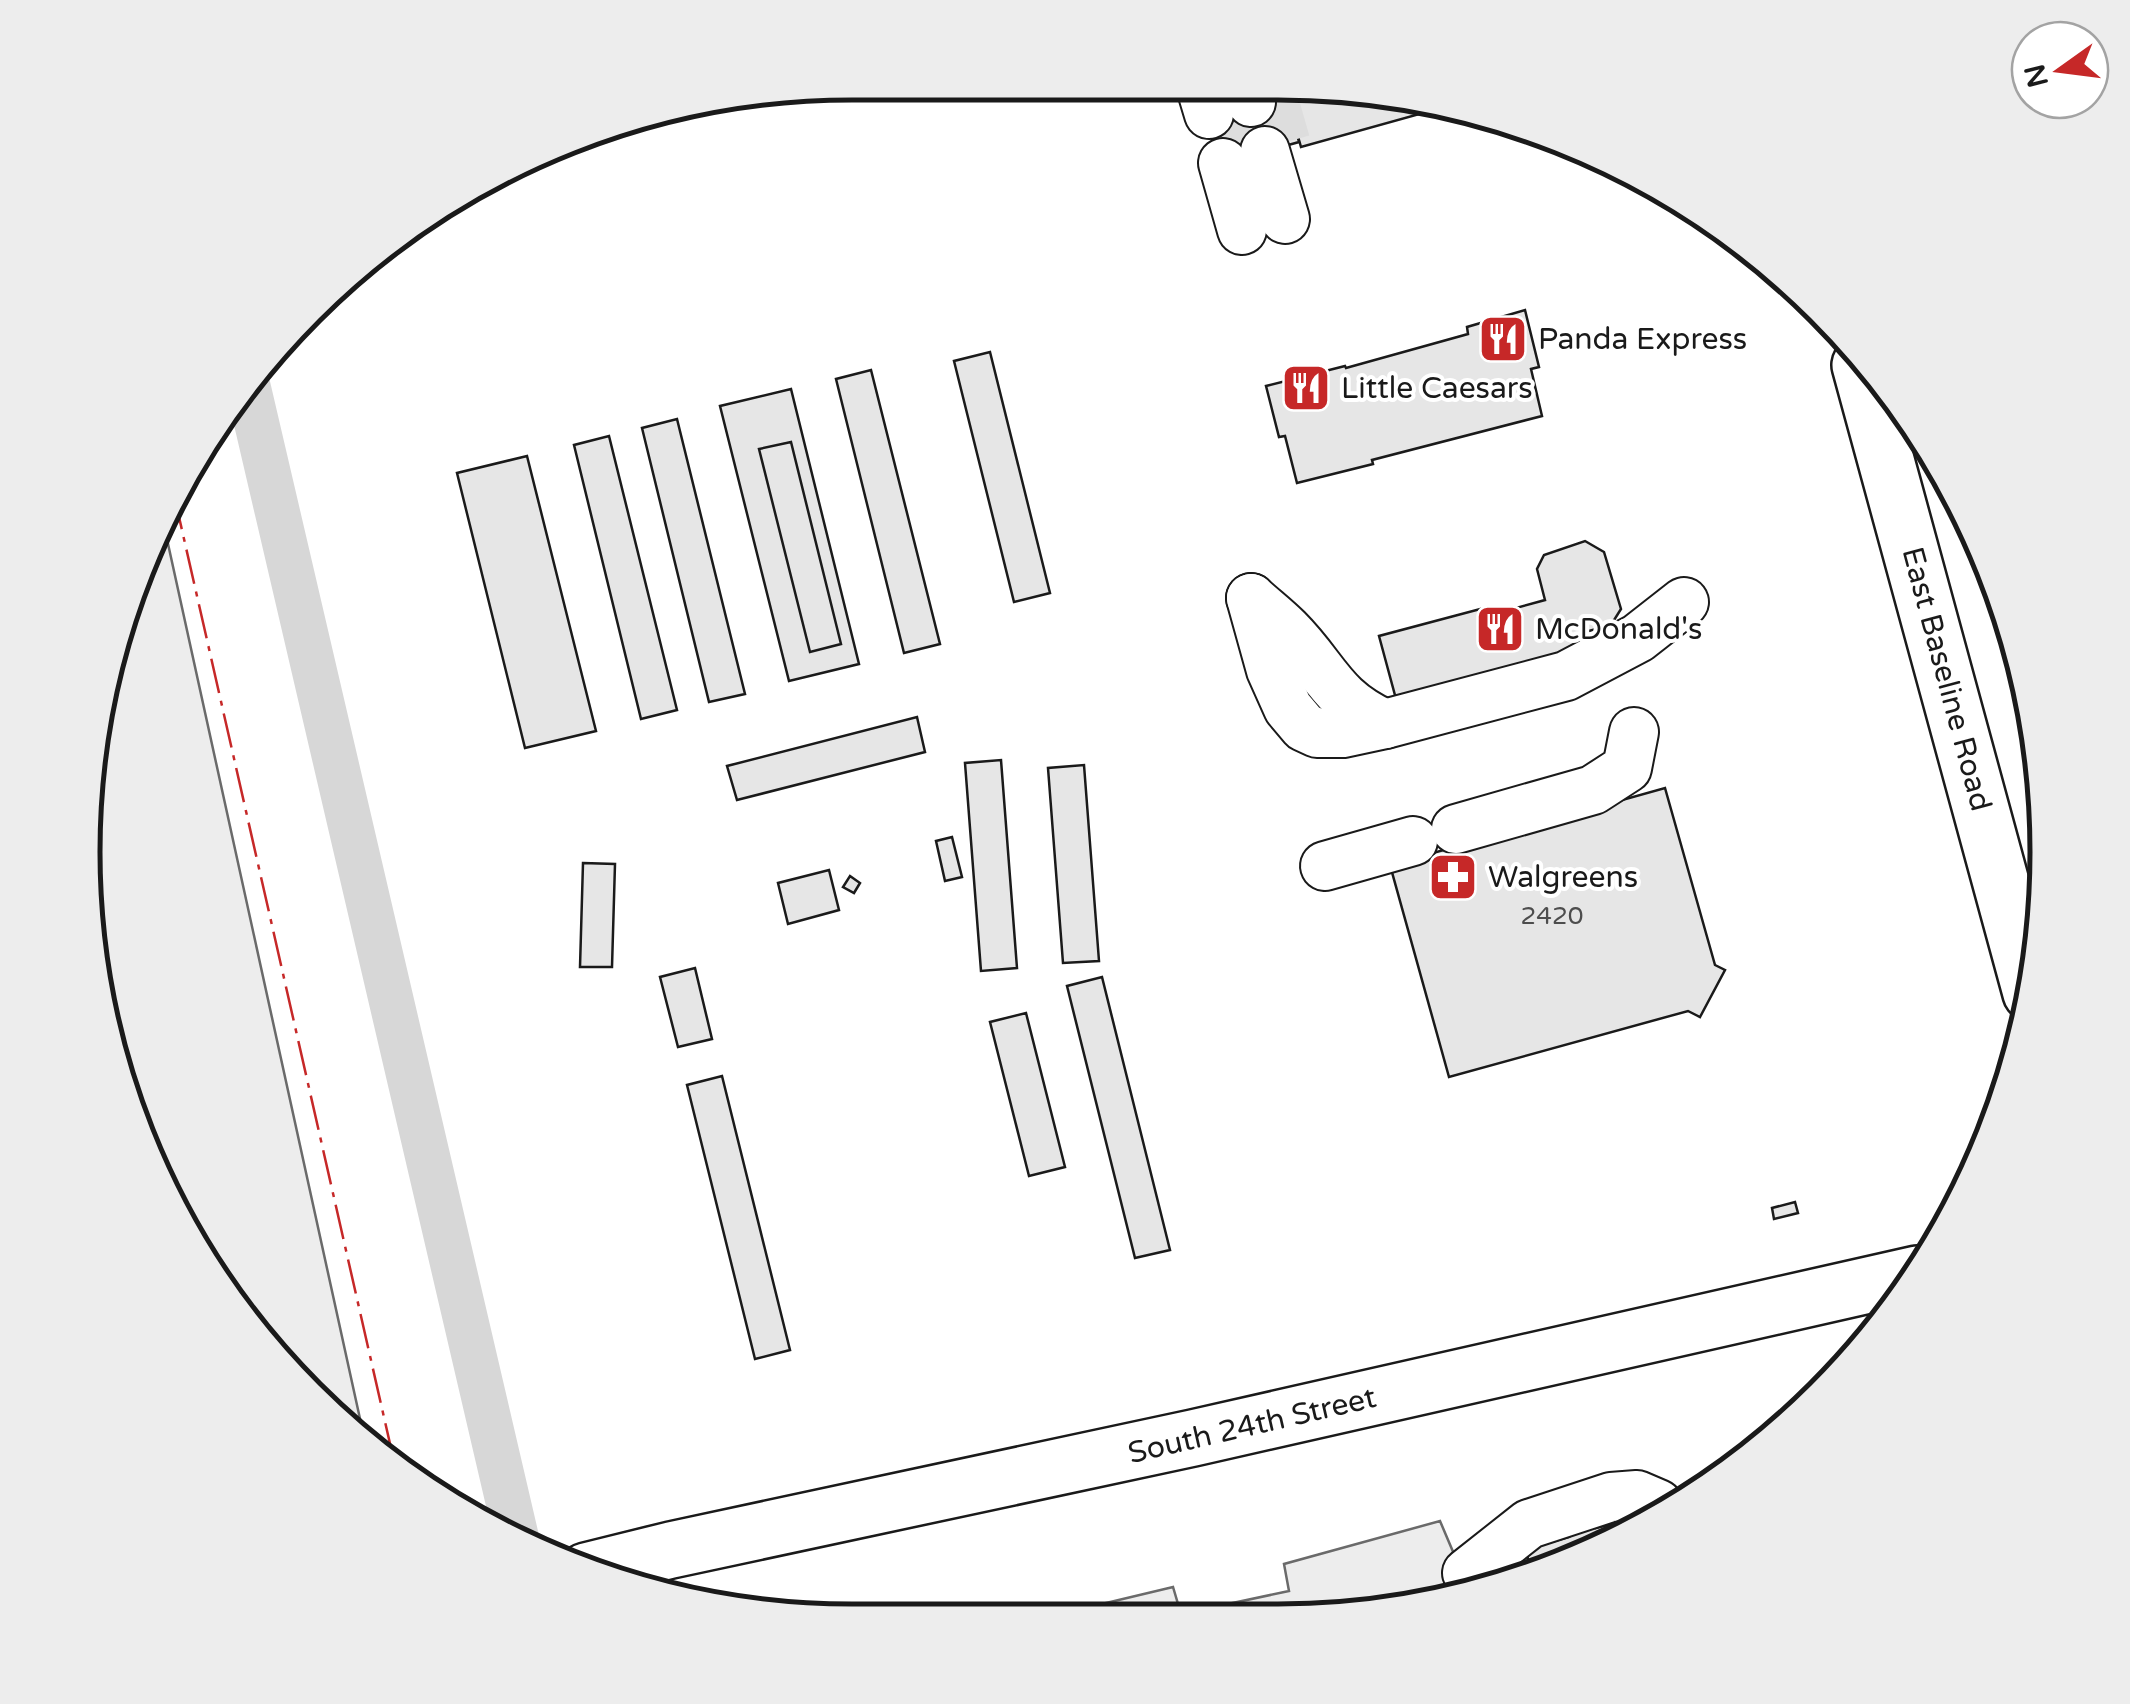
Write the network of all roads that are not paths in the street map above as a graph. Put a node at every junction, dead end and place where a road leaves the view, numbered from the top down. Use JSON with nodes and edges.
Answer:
{"nodes":[{"id":1,"x":1274,"y":222,"type":"joint"},
{"id":2,"x":1865,"y":382,"type":"edge"},
{"id":3,"x":1251,"y":598,"type":"dead end"},
{"id":4,"x":1684,"y":602,"type":"dead end"},
{"id":5,"x":1634,"y":732,"type":"dead end"},
{"id":6,"x":1325,"y":866,"type":"dead end"},
{"id":7,"x":2022,"y":960,"type":"edge"},
{"id":8,"x":1897,"y":1279,"type":"edge"},
{"id":9,"x":1655,"y":1503,"type":"edge"},
{"id":10,"x":613,"y":1565,"type":"edge"},
{"id":11,"x":1466,"y":1573,"type":"dead end"}],
"edges":[{"from":1,"to":1,"type":"lane"},
{"from":2,"to":7,"type":"main road","name":"East Baseline Road"},
{"from":3,"to":4,"type":"lane"},
{"from":5,"to":6,"type":"lane"},
{"from":8,"to":10,"type":"main road","name":"South 24th Street"},
{"from":9,"to":11,"type":"lane"}]}
